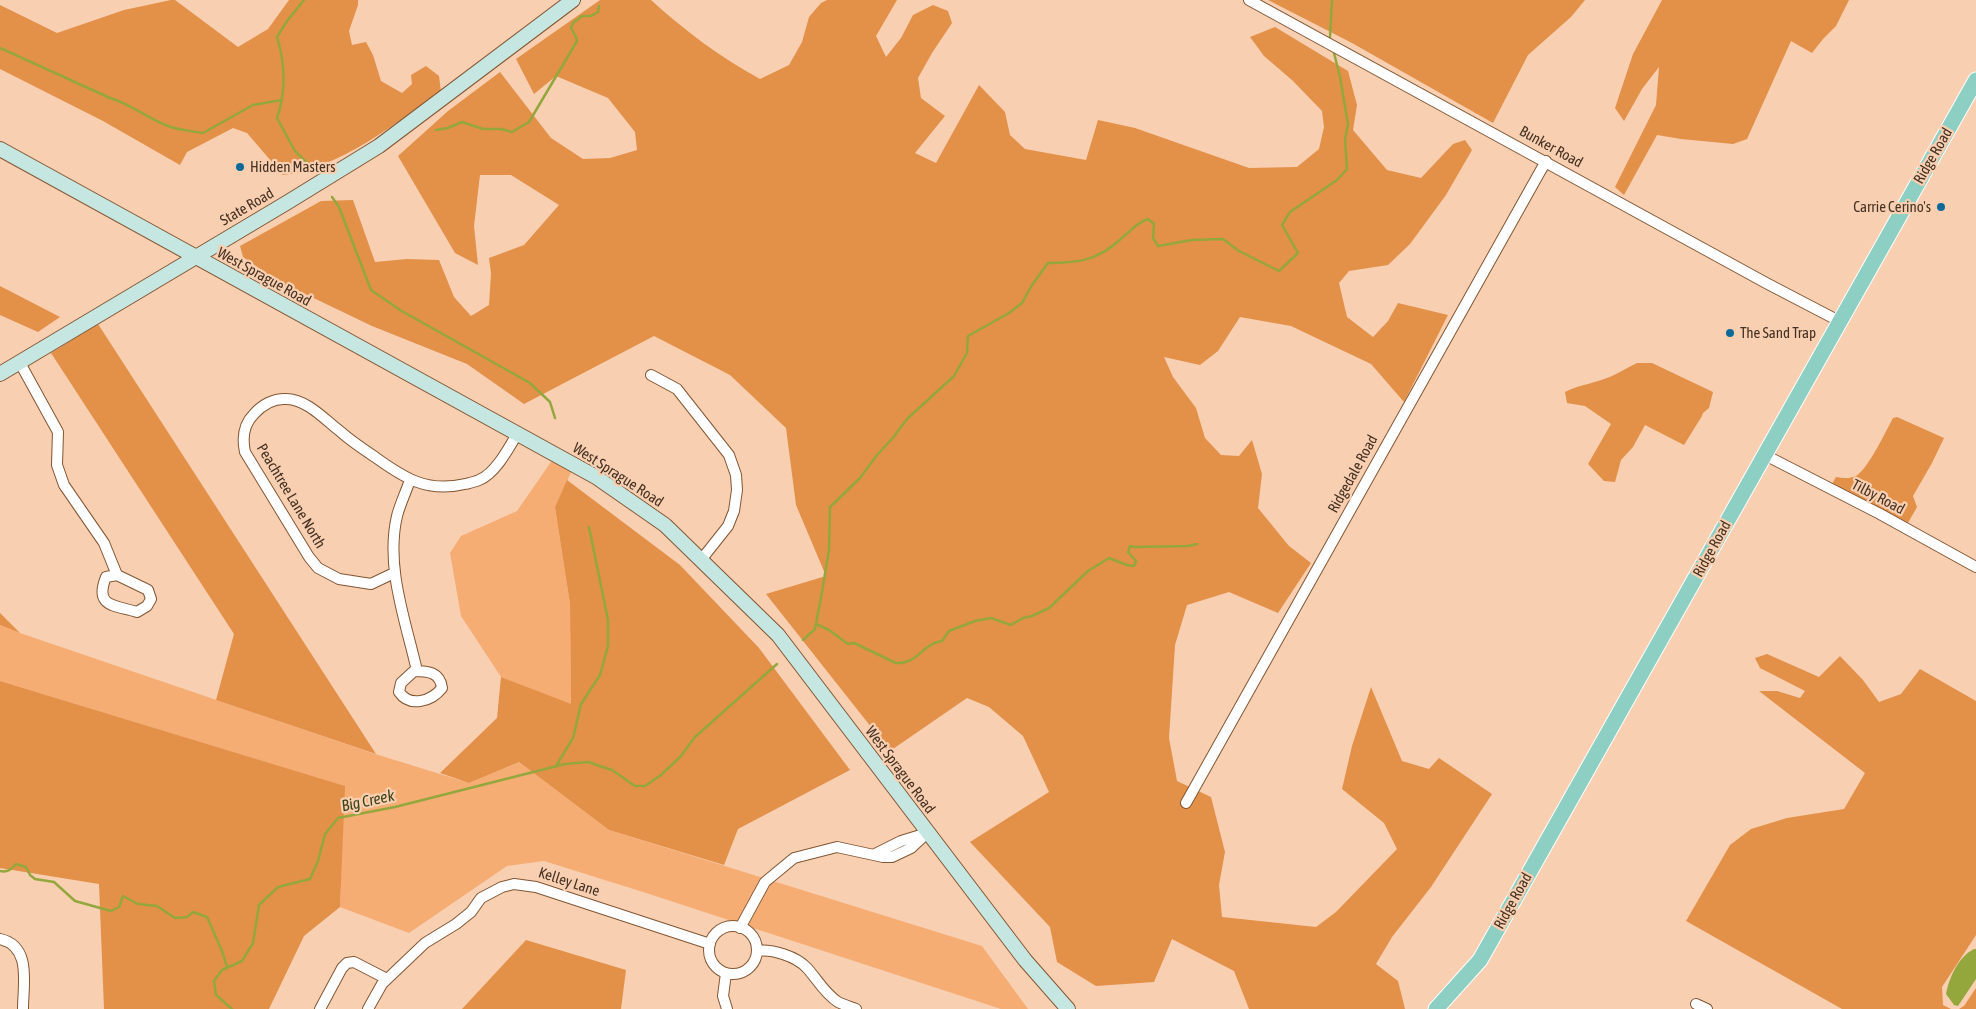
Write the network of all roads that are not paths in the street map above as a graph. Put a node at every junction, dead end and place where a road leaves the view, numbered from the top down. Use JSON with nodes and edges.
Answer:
{"nodes":[{"id":1,"x":573,"y":0,"type":"edge"},
{"id":2,"x":1249,"y":0,"type":"edge"},
{"id":3,"x":1976,"y":80,"type":"edge"},
{"id":4,"x":0,"y":149,"type":"edge"},
{"id":5,"x":1546,"y":161,"type":"junction"},
{"id":6,"x":194,"y":257,"type":"junction"},
{"id":7,"x":1839,"y":321,"type":"junction"},
{"id":8,"x":20,"y":363,"type":"junction"},
{"id":9,"x":0,"y":374,"type":"edge"},
{"id":10,"x":651,"y":375,"type":"dead end"},
{"id":11,"x":517,"y":434,"type":"junction"},
{"id":12,"x":1765,"y":455,"type":"junction"},
{"id":13,"x":410,"y":480,"type":"junction"},
{"id":14,"x":700,"y":560,"type":"junction"},
{"id":15,"x":1976,"y":567,"type":"edge"},
{"id":16,"x":394,"y":573,"type":"junction"},
{"id":17,"x":117,"y":575,"type":"junction"},
{"id":18,"x":417,"y":671,"type":"dead end"},
{"id":19,"x":1186,"y":803,"type":"dead end"},
{"id":20,"x":927,"y":833,"type":"junction"},
{"id":21,"x":740,"y":928,"type":"junction"},
{"id":22,"x":0,"y":939,"type":"edge"},
{"id":23,"x":710,"y":944,"type":"junction"},
{"id":24,"x":757,"y":951,"type":"junction"},
{"id":25,"x":726,"y":973,"type":"junction"},
{"id":26,"x":387,"y":978,"type":"junction"},
{"id":27,"x":1696,"y":1004,"type":"dead end"},
{"id":28,"x":24,"y":1009,"type":"edge"},
{"id":29,"x":320,"y":1009,"type":"edge"},
{"id":30,"x":368,"y":1009,"type":"edge"},
{"id":31,"x":727,"y":1009,"type":"edge"},
{"id":32,"x":856,"y":1009,"type":"edge"},
{"id":33,"x":1068,"y":1009,"type":"edge"},
{"id":34,"x":1436,"y":1009,"type":"edge"},
{"id":35,"x":1707,"y":1009,"type":"edge"}],
"edges":[{"from":1,"to":6,"type":"street","name":"State Road"},
{"from":2,"to":5,"type":"street","name":"Bunker Road"},
{"from":3,"to":7,"type":"main road","name":"Ridge Road"},
{"from":4,"to":6,"type":"street","name":"West Sprague Road"},
{"from":5,"to":7,"type":"street","name":"Bunker Road"},
{"from":5,"to":19,"type":"street","name":"Ridgedale Road"},
{"from":6,"to":8,"type":"street","name":"State Road"},
{"from":6,"to":11,"type":"street","name":"West Sprague Road"},
{"from":7,"to":12,"type":"main road","name":"Ridge Road"},
{"from":8,"to":9,"type":"street","name":"State Road"},
{"from":8,"to":17,"type":"street"},
{"from":10,"to":14,"type":"street"},
{"from":11,"to":13,"type":"street"},
{"from":11,"to":14,"type":"street","name":"West Sprague Road"},
{"from":12,"to":15,"type":"street","name":"Tilby Road"},
{"from":12,"to":34,"type":"main road","name":"Ridge Road"},
{"from":13,"to":16,"type":"street"},
{"from":13,"to":16,"type":"street","name":"Peachtree Lane North"},
{"from":14,"to":20,"type":"street","name":"West Sprague Road"},
{"from":16,"to":18,"type":"street"},
{"from":17,"to":17,"type":"street"},
{"from":20,"to":21,"type":"street"},
{"from":20,"to":33,"type":"street","name":"West Sprague Road"},
{"from":21,"to":23,"type":"street"},
{"from":21,"to":24,"type":"street"},
{"from":22,"to":28,"type":"street"},
{"from":23,"to":25,"type":"street"},
{"from":23,"to":26,"type":"street","name":"Kelley Lane"},
{"from":24,"to":25,"type":"street"},
{"from":24,"to":32,"type":"street"},
{"from":25,"to":31,"type":"street"},
{"from":26,"to":29,"type":"street"},
{"from":26,"to":30,"type":"street","name":"Kelley Lane"},
{"from":27,"to":35,"type":"street"}]}
